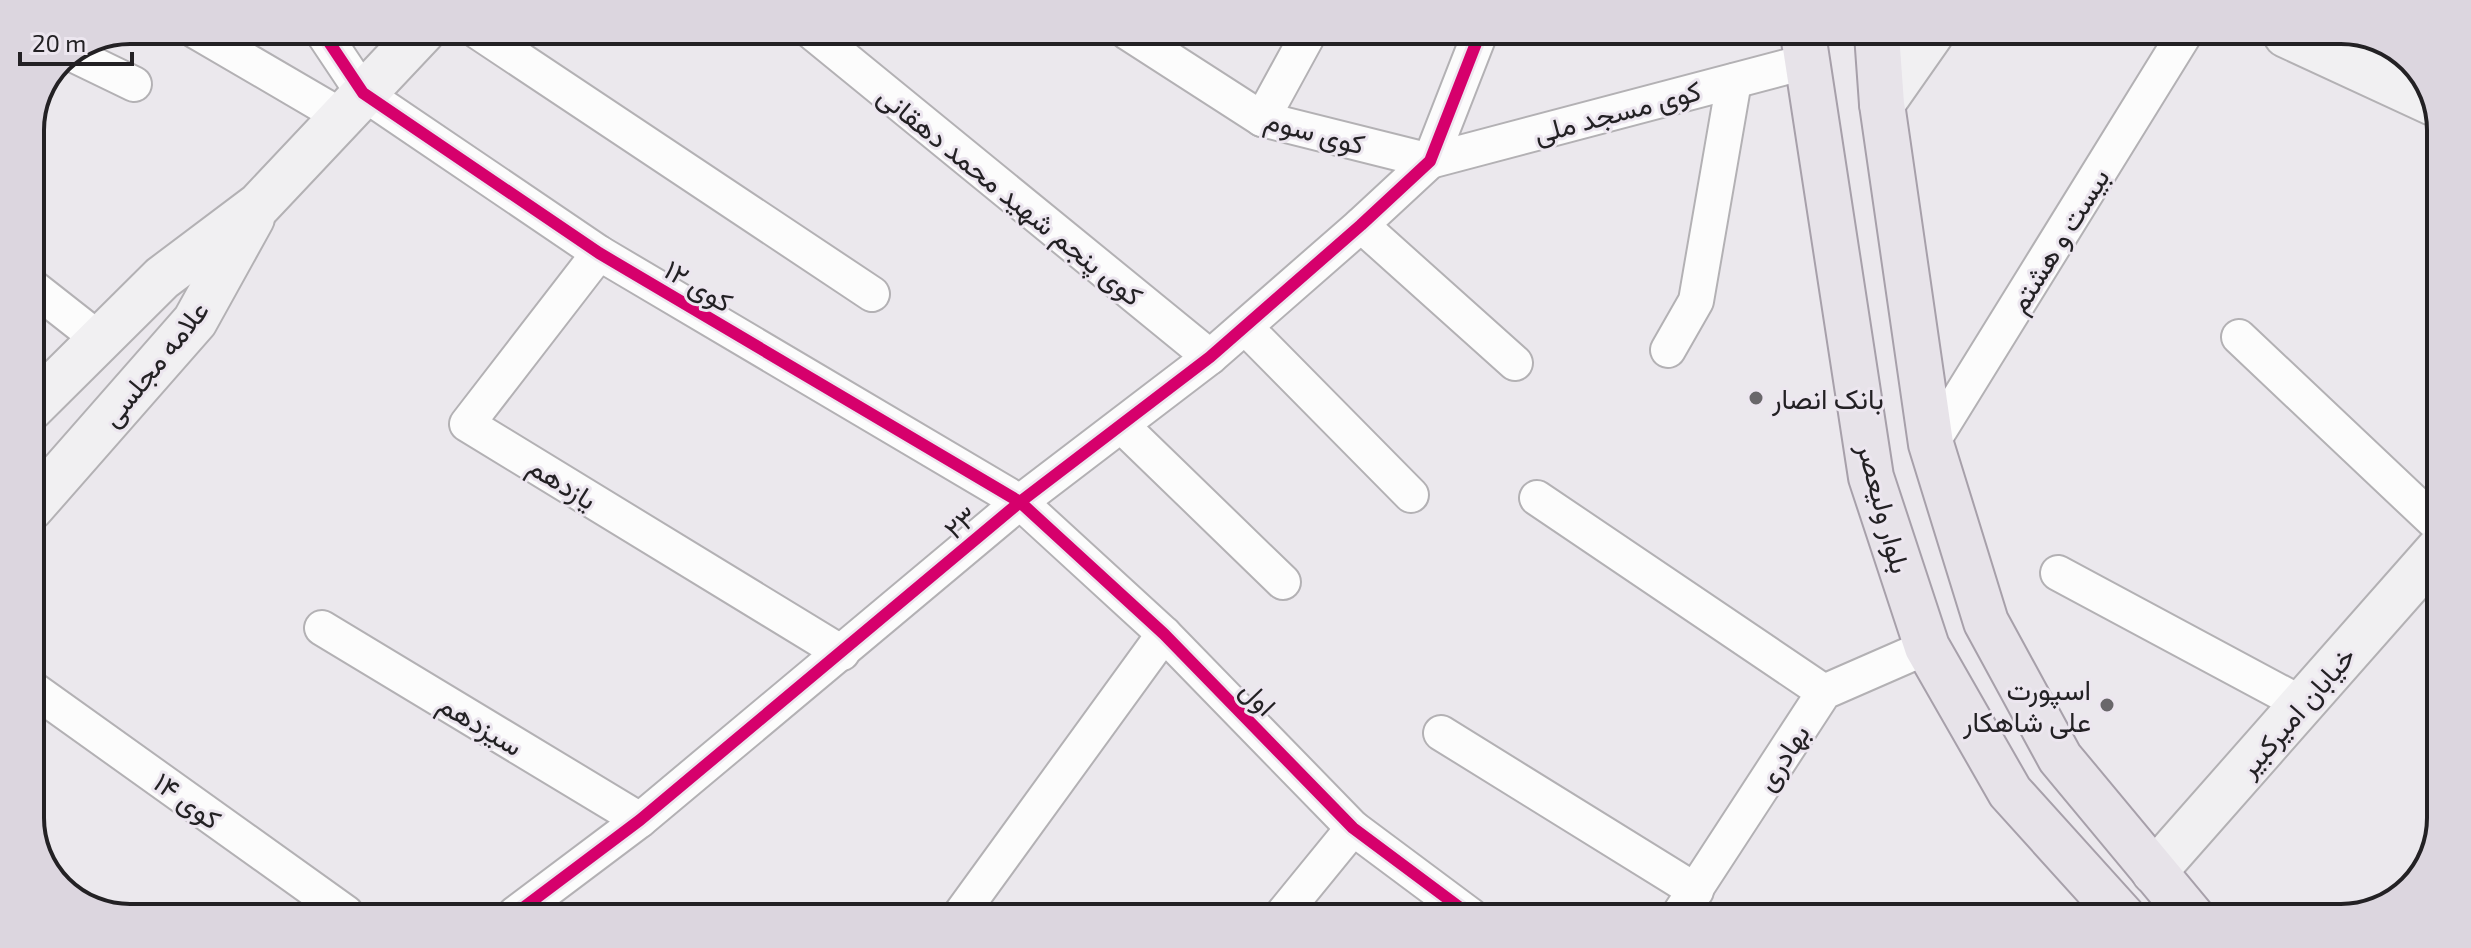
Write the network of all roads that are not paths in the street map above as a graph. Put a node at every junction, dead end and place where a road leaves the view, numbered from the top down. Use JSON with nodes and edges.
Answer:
{"nodes":[{"id":1,"x":224,"y":44,"type":"edge"},
{"id":2,"x":327,"y":44,"type":"edge"},
{"id":3,"x":410,"y":44,"type":"edge"},
{"id":4,"x":497,"y":44,"type":"edge"},
{"id":5,"x":827,"y":44,"type":"edge"},
{"id":6,"x":1146,"y":44,"type":"edge"},
{"id":7,"x":1303,"y":44,"type":"edge"},
{"id":8,"x":1476,"y":44,"type":"edge"},
{"id":9,"x":1878,"y":44,"type":"edge"},
{"id":10,"x":1924,"y":44,"type":"edge"},
{"id":11,"x":2178,"y":44,"type":"edge"},
{"id":12,"x":2305,"y":44,"type":"edge"},
{"id":13,"x":1804,"y":48,"type":"edge"},
{"id":14,"x":81,"y":59,"type":"edge"},
{"id":15,"x":1734,"y":81,"type":"junction"},
{"id":16,"x":134,"y":84,"type":"dead end"},
{"id":17,"x":2420,"y":97,"type":"edge"},
{"id":18,"x":352,"y":104,"type":"junction"},
{"id":19,"x":1882,"y":104,"type":"junction"},
{"id":20,"x":1262,"y":119,"type":"junction"},
{"id":21,"x":1430,"y":161,"type":"junction"},
{"id":22,"x":259,"y":205,"type":"junction"},
{"id":23,"x":1361,"y":225,"type":"junction"},
{"id":24,"x":599,"y":253,"type":"junction"},
{"id":25,"x":872,"y":294,"type":"dead end"},
{"id":26,"x":44,"y":296,"type":"edge"},
{"id":27,"x":1246,"y":328,"type":"junction"},
{"id":28,"x":2239,"y":337,"type":"dead end"},
{"id":29,"x":100,"y":340,"type":"junction"},
{"id":30,"x":1668,"y":350,"type":"dead end"},
{"id":31,"x":1210,"y":357,"type":"junction"},
{"id":32,"x":1515,"y":363,"type":"dead end"},
{"id":33,"x":44,"y":395,"type":"edge"},
{"id":34,"x":1122,"y":426,"type":"junction"},
{"id":35,"x":1931,"y":444,"type":"junction"},
{"id":36,"x":44,"y":493,"type":"edge"},
{"id":37,"x":1411,"y":495,"type":"dead end"},
{"id":38,"x":1537,"y":498,"type":"dead end"},
{"id":39,"x":1020,"y":502,"type":"junction"},
{"id":40,"x":2427,"y":515,"type":"edge"},
{"id":41,"x":2427,"y":562,"type":"edge"},
{"id":42,"x":2058,"y":573,"type":"dead end"},
{"id":43,"x":1283,"y":582,"type":"dead end"},
{"id":44,"x":322,"y":628,"type":"dead end"},
{"id":45,"x":1164,"y":634,"type":"junction"},
{"id":46,"x":1927,"y":647,"type":"junction"},
{"id":47,"x":842,"y":653,"type":"junction"},
{"id":48,"x":1824,"y":692,"type":"junction"},
{"id":49,"x":44,"y":697,"type":"edge"},
{"id":50,"x":2302,"y":704,"type":"junction"},
{"id":51,"x":1441,"y":733,"type":"dead end"},
{"id":52,"x":640,"y":820,"type":"junction"},
{"id":53,"x":1353,"y":828,"type":"junction"},
{"id":54,"x":2154,"y":872,"type":"junction"},
{"id":55,"x":333,"y":904,"type":"edge"},
{"id":56,"x":535,"y":904,"type":"edge"},
{"id":57,"x":968,"y":904,"type":"edge"},
{"id":58,"x":1291,"y":904,"type":"edge"},
{"id":59,"x":1455,"y":904,"type":"edge"},
{"id":60,"x":1687,"y":904,"type":"edge"},
{"id":61,"x":2111,"y":904,"type":"edge"},
{"id":62,"x":2181,"y":904,"type":"edge"}],
"edges":[{"from":1,"to":18,"type":"street","name":"کوی ۱۲"},
{"from":2,"to":18,"type":"street"},
{"from":3,"to":18,"type":"main road","name":"علامه مجلسی"},
{"from":4,"to":25,"type":"street"},
{"from":5,"to":31,"type":"street","name":"کوی پنجم شهید محمد دهقانی"},
{"from":6,"to":20,"type":"street","name":"کوی سوم"},
{"from":7,"to":20,"type":"street"},
{"from":8,"to":21,"type":"street"},
{"from":9,"to":19,"type":"main road"},
{"from":10,"to":19,"type":"main road"},
{"from":11,"to":35,"type":"street","name":"بیست و هشتم"},
{"from":12,"to":17,"type":"main road"},
{"from":13,"to":15,"type":"street","name":"کوی مسجد ملی"},
{"from":13,"to":46,"type":"main road","name":"بلوار ولیعصر"},
{"from":14,"to":16,"type":"street"},
{"from":15,"to":21,"type":"street","name":"کوی مسجد ملی"},
{"from":15,"to":30,"type":"street"},
{"from":18,"to":22,"type":"main road","name":"علامه مجلسی"},
{"from":18,"to":24,"type":"street","name":"کوی ۱۲"},
{"from":19,"to":35,"type":"main road"},
{"from":20,"to":21,"type":"street","name":"کوی سوم"},
{"from":21,"to":23,"type":"street","name":"۲۳"},
{"from":22,"to":29,"type":"main road","name":"علامه مجلسی"},
{"from":22,"to":36,"type":"main road","name":"علامه مجلسی"},
{"from":23,"to":27,"type":"street","name":"۲۳"},
{"from":23,"to":32,"type":"street"},
{"from":24,"to":39,"type":"street","name":"کوی ۱۲"},
{"from":24,"to":47,"type":"street","name":"یازدهم"},
{"from":26,"to":29,"type":"street"},
{"from":27,"to":31,"type":"street","name":"۲۳"},
{"from":27,"to":37,"type":"street"},
{"from":28,"to":40,"type":"street"},
{"from":29,"to":33,"type":"main road","name":"علامه مجلسی"},
{"from":31,"to":34,"type":"street","name":"۲۳"},
{"from":34,"to":39,"type":"street","name":"۲۳"},
{"from":34,"to":43,"type":"street"},
{"from":35,"to":54,"type":"main road"},
{"from":38,"to":48,"type":"street"},
{"from":39,"to":45,"type":"street","name":"اول"},
{"from":39,"to":47,"type":"street","name":"۲۳"},
{"from":41,"to":50,"type":"main road","name":"خیابان امیرکبیر"},
{"from":42,"to":50,"type":"street"},
{"from":44,"to":52,"type":"street","name":"سیزدهم"},
{"from":45,"to":53,"type":"street","name":"اول"},
{"from":45,"to":57,"type":"street"},
{"from":46,"to":48,"type":"street","name":"بهادری"},
{"from":46,"to":61,"type":"main road","name":"بلوار ولیعصر"},
{"from":47,"to":52,"type":"street","name":"۲۳"},
{"from":48,"to":60,"type":"street","name":"بهادری"},
{"from":49,"to":55,"type":"street","name":"کوی ۱۴"},
{"from":50,"to":54,"type":"main road","name":"خیابان امیرکبیر"},
{"from":51,"to":60,"type":"street"},
{"from":52,"to":56,"type":"street","name":"۲۳"},
{"from":53,"to":58,"type":"street"},
{"from":53,"to":59,"type":"street","name":"اول"},
{"from":54,"to":62,"type":"main road"}]}
